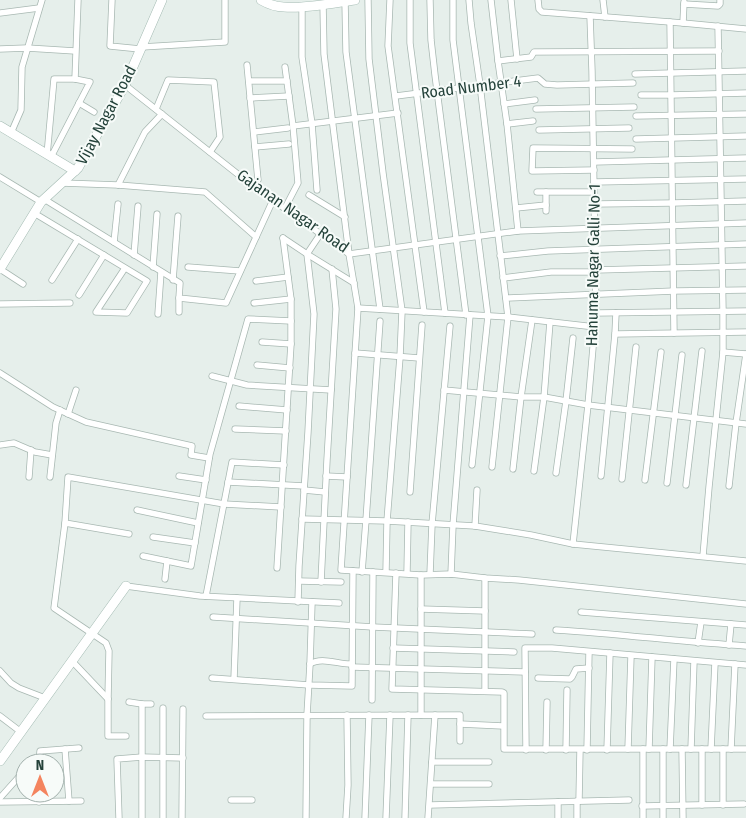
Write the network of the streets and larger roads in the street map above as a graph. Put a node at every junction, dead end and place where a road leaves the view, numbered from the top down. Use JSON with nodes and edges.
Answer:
{"nodes":[{"id":1,"x":42,"y":0,"type":"edge"},
{"id":2,"x":78,"y":0,"type":"edge"},
{"id":3,"x":112,"y":0,"type":"edge"},
{"id":4,"x":162,"y":0,"type":"edge"},
{"id":5,"x":225,"y":0,"type":"edge"},
{"id":6,"x":261,"y":0,"type":"edge"},
{"id":7,"x":355,"y":0,"type":"edge"},
{"id":8,"x":368,"y":0,"type":"edge"},
{"id":9,"x":390,"y":0,"type":"edge"},
{"id":10,"x":410,"y":0,"type":"edge"},
{"id":11,"x":430,"y":0,"type":"edge"},
{"id":12,"x":453,"y":0,"type":"edge"},
{"id":13,"x":469,"y":0,"type":"edge"},
{"id":14,"x":491,"y":0,"type":"edge"},
{"id":15,"x":511,"y":0,"type":"edge"},
{"id":16,"x":538,"y":0,"type":"edge"},
{"id":17,"x":603,"y":0,"type":"edge"},
{"id":18,"x":720,"y":0,"type":"edge"},
{"id":19,"x":345,"y":1,"type":"junction"},
{"id":20,"x":684,"y":2,"type":"edge"},
{"id":21,"x":323,"y":4,"type":"junction"},
{"id":22,"x":302,"y":6,"type":"junction"},
{"id":23,"x":39,"y":8,"type":"junction"},
{"id":24,"x":0,"y":13,"type":"edge"},
{"id":25,"x":590,"y":16,"type":"junction"},
{"id":26,"x":604,"y":17,"type":"junction"},
{"id":27,"x":670,"y":22,"type":"junction"},
{"id":28,"x":684,"y":22,"type":"junction"},
{"id":29,"x":718,"y":26,"type":"junction"},
{"id":30,"x":746,"y":29,"type":"edge"},
{"id":31,"x":27,"y":48,"type":"junction"},
{"id":32,"x":141,"y":48,"type":"junction"},
{"id":33,"x":0,"y":49,"type":"edge"},
{"id":34,"x":75,"y":51,"type":"junction"},
{"id":35,"x":670,"y":51,"type":"junction"},
{"id":36,"x":718,"y":51,"type":"junction"},
{"id":37,"x":592,"y":52,"type":"junction"},
{"id":38,"x":517,"y":58,"type":"junction"},
{"id":39,"x":498,"y":61,"type":"junction"},
{"id":40,"x":247,"y":65,"type":"dead end"},
{"id":41,"x":285,"y":67,"type":"dead end"},
{"id":42,"x":746,"y":71,"type":"edge"},
{"id":43,"x":719,"y":72,"type":"junction"},
{"id":44,"x":671,"y":73,"type":"junction"},
{"id":45,"x":635,"y":74,"type":"dead end"},
{"id":46,"x":75,"y":79,"type":"junction"},
{"id":47,"x":249,"y":81,"type":"junction"},
{"id":48,"x":287,"y":81,"type":"junction"},
{"id":49,"x":501,"y":83,"type":"junction"},
{"id":50,"x":633,"y":83,"type":"dead end"},
{"id":51,"x":593,"y":84,"type":"junction"},
{"id":52,"x":125,"y":85,"type":"junction"},
{"id":53,"x":480,"y":85,"type":"junction"},
{"id":54,"x":459,"y":88,"type":"junction"},
{"id":55,"x":437,"y":91,"type":"junction"},
{"id":56,"x":746,"y":92,"type":"edge"},
{"id":57,"x":416,"y":94,"type":"junction"},
{"id":58,"x":720,"y":94,"type":"junction"},
{"id":59,"x":640,"y":95,"type":"dead end"},
{"id":60,"x":671,"y":95,"type":"junction"},
{"id":61,"x":289,"y":96,"type":"junction"},
{"id":62,"x":396,"y":96,"type":"junction"},
{"id":63,"x":250,"y":98,"type":"junction"},
{"id":64,"x":535,"y":100,"type":"dead end"},
{"id":65,"x":79,"y":103,"type":"junction"},
{"id":66,"x":504,"y":104,"type":"junction"},
{"id":67,"x":593,"y":107,"type":"junction"},
{"id":68,"x":634,"y":107,"type":"dead end"},
{"id":69,"x":156,"y":109,"type":"junction"},
{"id":70,"x":536,"y":109,"type":"dead end"},
{"id":71,"x":94,"y":112,"type":"dead end"},
{"id":72,"x":398,"y":113,"type":"junction"},
{"id":73,"x":162,"y":114,"type":"junction"},
{"id":74,"x":746,"y":114,"type":"edge"},
{"id":75,"x":720,"y":115,"type":"junction"},
{"id":76,"x":376,"y":116,"type":"junction"},
{"id":77,"x":636,"y":116,"type":"dead end"},
{"id":78,"x":672,"y":116,"type":"junction"},
{"id":79,"x":355,"y":118,"type":"junction"},
{"id":80,"x":332,"y":121,"type":"junction"},
{"id":81,"x":533,"y":121,"type":"dead end"},
{"id":82,"x":312,"y":124,"type":"junction"},
{"id":83,"x":507,"y":124,"type":"junction"},
{"id":84,"x":0,"y":126,"type":"edge"},
{"id":85,"x":291,"y":127,"type":"junction"},
{"id":86,"x":593,"y":128,"type":"junction"},
{"id":87,"x":629,"y":128,"type":"dead end"},
{"id":88,"x":538,"y":130,"type":"dead end"},
{"id":89,"x":254,"y":132,"type":"junction"},
{"id":90,"x":11,"y":133,"type":"junction"},
{"id":91,"x":746,"y":136,"type":"edge"},
{"id":92,"x":720,"y":137,"type":"junction"},
{"id":93,"x":636,"y":138,"type":"dead end"},
{"id":94,"x":672,"y":138,"type":"junction"},
{"id":95,"x":289,"y":144,"type":"dead end"},
{"id":96,"x":255,"y":147,"type":"junction"},
{"id":97,"x":594,"y":148,"type":"junction"},
{"id":98,"x":632,"y":149,"type":"dead end"},
{"id":99,"x":210,"y":152,"type":"junction"},
{"id":100,"x":49,"y":156,"type":"junction"},
{"id":101,"x":746,"y":158,"type":"edge"},
{"id":102,"x":721,"y":159,"type":"junction"},
{"id":103,"x":672,"y":160,"type":"junction"},
{"id":104,"x":594,"y":162,"type":"junction"},
{"id":105,"x":594,"y":170,"type":"junction"},
{"id":106,"x":75,"y":171,"type":"junction"},
{"id":107,"x":0,"y":178,"type":"edge"},
{"id":108,"x":746,"y":179,"type":"edge"},
{"id":109,"x":721,"y":180,"type":"junction"},
{"id":110,"x":672,"y":181,"type":"junction"},
{"id":111,"x":594,"y":182,"type":"junction"},
{"id":112,"x":62,"y":183,"type":"junction"},
{"id":113,"x":118,"y":185,"type":"junction"},
{"id":114,"x":254,"y":186,"type":"junction"},
{"id":115,"x":317,"y":190,"type":"dead end"},
{"id":116,"x":537,"y":192,"type":"dead end"},
{"id":117,"x":546,"y":192,"type":"junction"},
{"id":118,"x":594,"y":192,"type":"junction"},
{"id":119,"x":309,"y":195,"type":"dead end"},
{"id":120,"x":42,"y":200,"type":"junction"},
{"id":121,"x":273,"y":200,"type":"junction"},
{"id":122,"x":746,"y":201,"type":"edge"},
{"id":123,"x":721,"y":202,"type":"junction"},
{"id":124,"x":118,"y":204,"type":"dead end"},
{"id":125,"x":595,"y":204,"type":"junction"},
{"id":126,"x":673,"y":204,"type":"junction"},
{"id":127,"x":138,"y":206,"type":"dead end"},
{"id":128,"x":285,"y":208,"type":"junction"},
{"id":129,"x":516,"y":208,"type":"junction"},
{"id":130,"x":34,"y":213,"type":"junction"},
{"id":131,"x":157,"y":214,"type":"dead end"},
{"id":132,"x":178,"y":216,"type":"dead end"},
{"id":133,"x":345,"y":217,"type":"junction"},
{"id":134,"x":746,"y":223,"type":"edge"},
{"id":135,"x":722,"y":224,"type":"junction"},
{"id":136,"x":673,"y":225,"type":"junction"},
{"id":137,"x":595,"y":229,"type":"junction"},
{"id":138,"x":518,"y":231,"type":"junction"},
{"id":139,"x":321,"y":234,"type":"junction"},
{"id":140,"x":497,"y":234,"type":"junction"},
{"id":141,"x":478,"y":236,"type":"junction"},
{"id":142,"x":256,"y":237,"type":"junction"},
{"id":143,"x":78,"y":239,"type":"junction"},
{"id":144,"x":456,"y":239,"type":"junction"},
{"id":145,"x":114,"y":242,"type":"junction"},
{"id":146,"x":435,"y":242,"type":"junction"},
{"id":147,"x":722,"y":244,"type":"junction"},
{"id":148,"x":746,"y":244,"type":"edge"},
{"id":149,"x":415,"y":245,"type":"junction"},
{"id":150,"x":673,"y":246,"type":"junction"},
{"id":151,"x":393,"y":248,"type":"junction"},
{"id":152,"x":596,"y":249,"type":"junction"},
{"id":153,"x":372,"y":251,"type":"junction"},
{"id":154,"x":306,"y":254,"type":"junction"},
{"id":155,"x":349,"y":254,"type":"junction"},
{"id":156,"x":104,"y":255,"type":"junction"},
{"id":157,"x":134,"y":255,"type":"junction"},
{"id":158,"x":500,"y":256,"type":"junction"},
{"id":159,"x":746,"y":266,"type":"edge"},
{"id":160,"x":153,"y":267,"type":"junction"},
{"id":161,"x":188,"y":267,"type":"dead end"},
{"id":162,"x":722,"y":267,"type":"junction"},
{"id":163,"x":125,"y":268,"type":"junction"},
{"id":164,"x":674,"y":268,"type":"junction"},
{"id":165,"x":0,"y":269,"type":"edge"},
{"id":166,"x":332,"y":269,"type":"junction"},
{"id":167,"x":240,"y":271,"type":"junction"},
{"id":168,"x":596,"y":271,"type":"junction"},
{"id":169,"x":161,"y":272,"type":"junction"},
{"id":170,"x":288,"y":277,"type":"junction"},
{"id":171,"x":503,"y":278,"type":"junction"},
{"id":172,"x":52,"y":280,"type":"dead end"},
{"id":173,"x":173,"y":280,"type":"junction"},
{"id":174,"x":256,"y":281,"type":"dead end"},
{"id":175,"x":354,"y":283,"type":"junction"},
{"id":176,"x":23,"y":284,"type":"dead end"},
{"id":177,"x":723,"y":290,"type":"junction"},
{"id":178,"x":746,"y":290,"type":"edge"},
{"id":179,"x":674,"y":291,"type":"junction"},
{"id":180,"x":596,"y":294,"type":"junction"},
{"id":181,"x":79,"y":295,"type":"dead end"},
{"id":182,"x":179,"y":298,"type":"junction"},
{"id":183,"x":506,"y":298,"type":"junction"},
{"id":184,"x":291,"y":299,"type":"junction"},
{"id":185,"x":70,"y":302,"type":"dead end"},
{"id":186,"x":254,"y":303,"type":"dead end"},
{"id":187,"x":0,"y":304,"type":"edge"},
{"id":188,"x":358,"y":308,"type":"junction"},
{"id":189,"x":380,"y":309,"type":"junction"},
{"id":190,"x":402,"y":311,"type":"junction"},
{"id":191,"x":723,"y":311,"type":"junction"},
{"id":192,"x":746,"y":311,"type":"edge"},
{"id":193,"x":179,"y":312,"type":"dead end"},
{"id":194,"x":424,"y":312,"type":"junction"},
{"id":195,"x":674,"y":312,"type":"junction"},
{"id":196,"x":445,"y":313,"type":"junction"},
{"id":197,"x":596,"y":313,"type":"junction"},
{"id":198,"x":616,"y":313,"type":"junction"},
{"id":199,"x":158,"y":314,"type":"dead end"},
{"id":200,"x":468,"y":315,"type":"junction"},
{"id":201,"x":488,"y":316,"type":"junction"},
{"id":202,"x":508,"y":318,"type":"junction"},
{"id":203,"x":532,"y":320,"type":"junction"},
{"id":204,"x":380,"y":321,"type":"dead end"},
{"id":205,"x":291,"y":322,"type":"junction"},
{"id":206,"x":550,"y":322,"type":"junction"},
{"id":207,"x":422,"y":325,"type":"dead end"},
{"id":208,"x":450,"y":326,"type":"dead end"},
{"id":209,"x":595,"y":327,"type":"junction"},
{"id":210,"x":723,"y":332,"type":"junction"},
{"id":211,"x":746,"y":332,"type":"edge"},
{"id":212,"x":674,"y":333,"type":"junction"},
{"id":213,"x":615,"y":334,"type":"junction"},
{"id":214,"x":573,"y":338,"type":"dead end"},
{"id":215,"x":262,"y":342,"type":"dead end"},
{"id":216,"x":291,"y":344,"type":"junction"},
{"id":217,"x":636,"y":347,"type":"dead end"},
{"id":218,"x":702,"y":351,"type":"dead end"},
{"id":219,"x":661,"y":352,"type":"dead end"},
{"id":220,"x":723,"y":352,"type":"junction"},
{"id":221,"x":355,"y":354,"type":"junction"},
{"id":222,"x":746,"y":354,"type":"edge"},
{"id":223,"x":378,"y":355,"type":"junction"},
{"id":224,"x":682,"y":355,"type":"dead end"},
{"id":225,"x":400,"y":357,"type":"junction"},
{"id":226,"x":419,"y":358,"type":"junction"},
{"id":227,"x":257,"y":365,"type":"dead end"},
{"id":228,"x":290,"y":368,"type":"junction"},
{"id":229,"x":0,"y":373,"type":"edge"},
{"id":230,"x":212,"y":376,"type":"dead end"},
{"id":231,"x":232,"y":382,"type":"junction"},
{"id":232,"x":288,"y":388,"type":"junction"},
{"id":233,"x":310,"y":389,"type":"junction"},
{"id":234,"x":76,"y":390,"type":"dead end"},
{"id":235,"x":331,"y":390,"type":"junction"},
{"id":236,"x":444,"y":390,"type":"junction"},
{"id":237,"x":464,"y":392,"type":"junction"},
{"id":238,"x":479,"y":394,"type":"junction"},
{"id":239,"x":500,"y":396,"type":"junction"},
{"id":240,"x":544,"y":397,"type":"junction"},
{"id":241,"x":521,"y":398,"type":"junction"},
{"id":242,"x":566,"y":401,"type":"junction"},
{"id":243,"x":239,"y":406,"type":"dead end"},
{"id":244,"x":588,"y":406,"type":"junction"},
{"id":245,"x":607,"y":408,"type":"junction"},
{"id":246,"x":60,"y":410,"type":"junction"},
{"id":247,"x":287,"y":410,"type":"junction"},
{"id":248,"x":629,"y":411,"type":"junction"},
{"id":249,"x":654,"y":413,"type":"junction"},
{"id":250,"x":68,"y":414,"type":"junction"},
{"id":251,"x":674,"y":416,"type":"junction"},
{"id":252,"x":694,"y":418,"type":"junction"},
{"id":253,"x":715,"y":421,"type":"junction"},
{"id":254,"x":736,"y":423,"type":"junction"},
{"id":255,"x":746,"y":424,"type":"edge"},
{"id":256,"x":235,"y":429,"type":"dead end"},
{"id":257,"x":286,"y":431,"type":"junction"},
{"id":258,"x":0,"y":445,"type":"edge"},
{"id":259,"x":31,"y":450,"type":"junction"},
{"id":260,"x":52,"y":455,"type":"junction"},
{"id":261,"x":210,"y":458,"type":"junction"},
{"id":262,"x":284,"y":465,"type":"junction"},
{"id":263,"x":472,"y":465,"type":"dead end"},
{"id":264,"x":492,"y":467,"type":"dead end"},
{"id":265,"x":513,"y":469,"type":"dead end"},
{"id":266,"x":534,"y":471,"type":"dead end"},
{"id":267,"x":556,"y":473,"type":"dead end"},
{"id":268,"x":179,"y":476,"type":"dead end"},
{"id":269,"x":326,"y":476,"type":"junction"},
{"id":270,"x":601,"y":476,"type":"dead end"},
{"id":271,"x":30,"y":477,"type":"dead end"},
{"id":272,"x":50,"y":477,"type":"dead end"},
{"id":273,"x":347,"y":477,"type":"junction"},
{"id":274,"x":622,"y":478,"type":"dead end"},
{"id":275,"x":206,"y":480,"type":"junction"},
{"id":276,"x":646,"y":480,"type":"dead end"},
{"id":277,"x":228,"y":482,"type":"junction"},
{"id":278,"x":667,"y":483,"type":"dead end"},
{"id":279,"x":282,"y":485,"type":"junction"},
{"id":280,"x":686,"y":485,"type":"dead end"},
{"id":281,"x":729,"y":486,"type":"dead end"},
{"id":282,"x":304,"y":488,"type":"junction"},
{"id":283,"x":477,"y":490,"type":"dead end"},
{"id":284,"x":325,"y":492,"type":"junction"},
{"id":285,"x":410,"y":492,"type":"dead end"},
{"id":286,"x":202,"y":501,"type":"junction"},
{"id":287,"x":224,"y":504,"type":"junction"},
{"id":288,"x":281,"y":508,"type":"junction"},
{"id":289,"x":137,"y":510,"type":"dead end"},
{"id":290,"x":302,"y":519,"type":"junction"},
{"id":291,"x":324,"y":519,"type":"junction"},
{"id":292,"x":344,"y":520,"type":"junction"},
{"id":293,"x":366,"y":520,"type":"junction"},
{"id":294,"x":387,"y":521,"type":"junction"},
{"id":295,"x":408,"y":522,"type":"junction"},
{"id":296,"x":65,"y":523,"type":"junction"},
{"id":297,"x":198,"y":523,"type":"junction"},
{"id":298,"x":432,"y":524,"type":"junction"},
{"id":299,"x":453,"y":525,"type":"junction"},
{"id":300,"x":475,"y":526,"type":"junction"},
{"id":301,"x":129,"y":534,"type":"dead end"},
{"id":302,"x":153,"y":537,"type":"dead end"},
{"id":303,"x":195,"y":543,"type":"junction"},
{"id":304,"x":573,"y":544,"type":"junction"},
{"id":305,"x":144,"y":556,"type":"dead end"},
{"id":306,"x":703,"y":556,"type":"junction"},
{"id":307,"x":167,"y":561,"type":"junction"},
{"id":308,"x":746,"y":561,"type":"edge"},
{"id":309,"x":277,"y":568,"type":"dead end"},
{"id":310,"x":353,"y":571,"type":"junction"},
{"id":311,"x":362,"y":572,"type":"junction"},
{"id":312,"x":373,"y":572,"type":"junction"},
{"id":313,"x":386,"y":572,"type":"junction"},
{"id":314,"x":396,"y":573,"type":"junction"},
{"id":315,"x":406,"y":573,"type":"junction"},
{"id":316,"x":421,"y":574,"type":"junction"},
{"id":317,"x":430,"y":574,"type":"junction"},
{"id":318,"x":450,"y":574,"type":"junction"},
{"id":319,"x":485,"y":578,"type":"junction"},
{"id":320,"x":165,"y":579,"type":"dead end"},
{"id":321,"x":298,"y":581,"type":"junction"},
{"id":322,"x":321,"y":582,"type":"junction"},
{"id":323,"x":341,"y":582,"type":"dead end"},
{"id":324,"x":126,"y":586,"type":"joint"},
{"id":325,"x":206,"y":596,"type":"junction"},
{"id":326,"x":237,"y":598,"type":"junction"},
{"id":327,"x":298,"y":602,"type":"junction"},
{"id":328,"x":312,"y":602,"type":"junction"},
{"id":329,"x":339,"y":603,"type":"dead end"},
{"id":330,"x":746,"y":604,"type":"edge"},
{"id":331,"x":421,"y":609,"type":"junction"},
{"id":332,"x":485,"y":611,"type":"junction"},
{"id":333,"x":581,"y":612,"type":"dead end"},
{"id":334,"x":212,"y":617,"type":"dead end"},
{"id":335,"x":236,"y":618,"type":"junction"},
{"id":336,"x":701,"y":622,"type":"junction"},
{"id":337,"x":311,"y":623,"type":"junction"},
{"id":338,"x":731,"y":624,"type":"junction"},
{"id":339,"x":352,"y":625,"type":"junction"},
{"id":340,"x":746,"y":625,"type":"edge"},
{"id":341,"x":373,"y":627,"type":"junction"},
{"id":342,"x":394,"y":628,"type":"junction"},
{"id":343,"x":420,"y":630,"type":"junction"},
{"id":344,"x":556,"y":630,"type":"dead end"},
{"id":345,"x":485,"y":632,"type":"junction"},
{"id":346,"x":93,"y":633,"type":"junction"},
{"id":347,"x":532,"y":634,"type":"dead end"},
{"id":348,"x":698,"y":643,"type":"junction"},
{"id":349,"x":730,"y":645,"type":"junction"},
{"id":350,"x":746,"y":646,"type":"edge"},
{"id":351,"x":393,"y":648,"type":"junction"},
{"id":352,"x":421,"y":649,"type":"junction"},
{"id":353,"x":485,"y":650,"type":"junction"},
{"id":354,"x":514,"y":652,"type":"dead end"},
{"id":355,"x":588,"y":652,"type":"junction"},
{"id":356,"x":610,"y":653,"type":"junction"},
{"id":357,"x":631,"y":656,"type":"junction"},
{"id":358,"x":652,"y":657,"type":"junction"},
{"id":359,"x":674,"y":659,"type":"junction"},
{"id":360,"x":72,"y":661,"type":"junction"},
{"id":361,"x":694,"y":661,"type":"junction"},
{"id":362,"x":715,"y":663,"type":"junction"},
{"id":363,"x":310,"y":664,"type":"junction"},
{"id":364,"x":735,"y":664,"type":"junction"},
{"id":365,"x":352,"y":665,"type":"junction"},
{"id":366,"x":746,"y":665,"type":"edge"},
{"id":367,"x":373,"y":668,"type":"junction"},
{"id":368,"x":392,"y":668,"type":"junction"},
{"id":369,"x":589,"y":668,"type":"junction"},
{"id":370,"x":421,"y":669,"type":"junction"},
{"id":371,"x":0,"y":671,"type":"edge"},
{"id":372,"x":485,"y":671,"type":"junction"},
{"id":373,"x":525,"y":672,"type":"junction"},
{"id":374,"x":212,"y":678,"type":"dead end"},
{"id":375,"x":538,"y":678,"type":"dead end"},
{"id":376,"x":234,"y":679,"type":"junction"},
{"id":377,"x":309,"y":685,"type":"junction"},
{"id":378,"x":420,"y":690,"type":"junction"},
{"id":379,"x":485,"y":690,"type":"junction"},
{"id":380,"x":567,"y":690,"type":"dead end"},
{"id":381,"x":45,"y":698,"type":"junction"},
{"id":382,"x":108,"y":699,"type":"junction"},
{"id":383,"x":372,"y":700,"type":"dead end"},
{"id":384,"x":128,"y":702,"type":"dead end"},
{"id":385,"x":547,"y":702,"type":"dead end"},
{"id":386,"x":142,"y":704,"type":"junction"},
{"id":387,"x":151,"y":704,"type":"dead end"},
{"id":388,"x":163,"y":708,"type":"dead end"},
{"id":389,"x":183,"y":709,"type":"dead end"},
{"id":390,"x":307,"y":715,"type":"junction"},
{"id":391,"x":347,"y":715,"type":"junction"},
{"id":392,"x":369,"y":715,"type":"junction"},
{"id":393,"x":390,"y":715,"type":"junction"},
{"id":394,"x":408,"y":715,"type":"junction"},
{"id":395,"x":420,"y":715,"type":"junction"},
{"id":396,"x":435,"y":715,"type":"junction"},
{"id":397,"x":0,"y":716,"type":"edge"},
{"id":398,"x":206,"y":716,"type":"dead end"},
{"id":399,"x":460,"y":724,"type":"junction"},
{"id":400,"x":503,"y":726,"type":"junction"},
{"id":401,"x":21,"y":732,"type":"junction"},
{"id":402,"x":126,"y":736,"type":"dead end"},
{"id":403,"x":460,"y":741,"type":"dead end"},
{"id":404,"x":79,"y":748,"type":"dead end"},
{"id":405,"x":65,"y":749,"type":"junction"},
{"id":406,"x":628,"y":749,"type":"junction"},
{"id":407,"x":646,"y":749,"type":"junction"},
{"id":408,"x":666,"y":749,"type":"junction"},
{"id":409,"x":682,"y":749,"type":"junction"},
{"id":410,"x":691,"y":749,"type":"junction"},
{"id":411,"x":702,"y":749,"type":"junction"},
{"id":412,"x":712,"y":749,"type":"junction"},
{"id":413,"x":723,"y":749,"type":"junction"},
{"id":414,"x":731,"y":749,"type":"junction"},
{"id":415,"x":746,"y":749,"type":"edge"},
{"id":416,"x":526,"y":750,"type":"junction"},
{"id":417,"x":546,"y":750,"type":"junction"},
{"id":418,"x":566,"y":750,"type":"junction"},
{"id":419,"x":580,"y":750,"type":"junction"},
{"id":420,"x":587,"y":750,"type":"junction"},
{"id":421,"x":607,"y":750,"type":"junction"},
{"id":422,"x":40,"y":753,"type":"edge"},
{"id":423,"x":142,"y":757,"type":"junction"},
{"id":424,"x":163,"y":758,"type":"junction"},
{"id":425,"x":182,"y":758,"type":"junction"},
{"id":426,"x":0,"y":760,"type":"edge"},
{"id":427,"x":432,"y":762,"type":"junction"},
{"id":428,"x":489,"y":762,"type":"dead end"},
{"id":429,"x":15,"y":781,"type":"edge"},
{"id":430,"x":431,"y":784,"type":"junction"},
{"id":431,"x":489,"y":784,"type":"dead end"},
{"id":432,"x":0,"y":798,"type":"edge"},
{"id":433,"x":81,"y":800,"type":"dead end"},
{"id":434,"x":231,"y":800,"type":"dead end"},
{"id":435,"x":252,"y":800,"type":"dead end"},
{"id":436,"x":629,"y":800,"type":"dead end"},
{"id":437,"x":65,"y":801,"type":"edge"},
{"id":438,"x":69,"y":801,"type":"junction"},
{"id":439,"x":578,"y":801,"type":"junction"},
{"id":440,"x":0,"y":802,"type":"edge"},
{"id":441,"x":15,"y":802,"type":"edge"},
{"id":442,"x":558,"y":802,"type":"junction"},
{"id":443,"x":744,"y":804,"type":"dead end"},
{"id":444,"x":430,"y":805,"type":"junction"},
{"id":445,"x":702,"y":805,"type":"junction"},
{"id":446,"x":723,"y":805,"type":"junction"},
{"id":447,"x":642,"y":806,"type":"junction"},
{"id":448,"x":662,"y":806,"type":"junction"},
{"id":449,"x":682,"y":806,"type":"junction"},
{"id":450,"x":119,"y":818,"type":"edge"},
{"id":451,"x":142,"y":818,"type":"edge"},
{"id":452,"x":163,"y":818,"type":"edge"},
{"id":453,"x":182,"y":818,"type":"edge"},
{"id":454,"x":306,"y":818,"type":"edge"},
{"id":455,"x":346,"y":818,"type":"edge"},
{"id":456,"x":366,"y":818,"type":"edge"},
{"id":457,"x":386,"y":818,"type":"edge"},
{"id":458,"x":405,"y":818,"type":"edge"},
{"id":459,"x":428,"y":818,"type":"edge"},
{"id":460,"x":558,"y":818,"type":"edge"},
{"id":461,"x":577,"y":818,"type":"edge"},
{"id":462,"x":642,"y":818,"type":"edge"},
{"id":463,"x":663,"y":818,"type":"edge"},
{"id":464,"x":683,"y":818,"type":"edge"}],
"edges":[{"from":1,"to":23,"type":"street"},
{"from":2,"to":34,"type":"street"},
{"from":3,"to":32,"type":"street"},
{"from":4,"to":32,"type":"street","name":"Vijay Nagar Road"},
{"from":5,"to":32,"type":"street"},
{"from":6,"to":22,"type":"street"},
{"from":7,"to":19,"type":"street"},
{"from":8,"to":76,"type":"street"},
{"from":9,"to":62,"type":"street"},
{"from":10,"to":57,"type":"street"},
{"from":11,"to":55,"type":"street"},
{"from":12,"to":54,"type":"street"},
{"from":13,"to":53,"type":"street"},
{"from":14,"to":39,"type":"street"},
{"from":15,"to":38,"type":"street"},
{"from":16,"to":25,"type":"street"},
{"from":17,"to":26,"type":"street"},
{"from":18,"to":20,"type":"street"},
{"from":19,"to":21,"type":"street"},
{"from":19,"to":79,"type":"street"},
{"from":20,"to":28,"type":"street"},
{"from":21,"to":22,"type":"street"},
{"from":21,"to":80,"type":"street"},
{"from":22,"to":82,"type":"street"},
{"from":23,"to":24,"type":"street"},
{"from":23,"to":31,"type":"street"},
{"from":25,"to":26,"type":"street"},
{"from":25,"to":37,"type":"street","name":"Hanuma Nagar Galli No-1"},
{"from":26,"to":27,"type":"street"},
{"from":27,"to":28,"type":"street"},
{"from":27,"to":35,"type":"street"},
{"from":28,"to":29,"type":"street"},
{"from":29,"to":30,"type":"street"},
{"from":29,"to":36,"type":"street"},
{"from":31,"to":33,"type":"street"},
{"from":31,"to":34,"type":"street"},
{"from":31,"to":90,"type":"street"},
{"from":32,"to":52,"type":"street","name":"Vijay Nagar Road"},
{"from":34,"to":46,"type":"street"},
{"from":35,"to":36,"type":"street"},
{"from":35,"to":37,"type":"street"},
{"from":35,"to":44,"type":"street"},
{"from":36,"to":43,"type":"street"},
{"from":37,"to":38,"type":"street"},
{"from":37,"to":51,"type":"street","name":"Hanuma Nagar Galli No-1"},
{"from":38,"to":39,"type":"street"},
{"from":39,"to":49,"type":"street"},
{"from":40,"to":47,"type":"street"},
{"from":41,"to":48,"type":"street"},
{"from":42,"to":43,"type":"street"},
{"from":43,"to":44,"type":"street"},
{"from":43,"to":58,"type":"street"},
{"from":44,"to":45,"type":"street"},
{"from":44,"to":60,"type":"street"},
{"from":46,"to":65,"type":"street"},
{"from":46,"to":100,"type":"street"},
{"from":47,"to":48,"type":"street"},
{"from":47,"to":63,"type":"street"},
{"from":48,"to":61,"type":"street"},
{"from":49,"to":51,"type":"street","name":"Road Number 4"},
{"from":49,"to":53,"type":"street","name":"Road Number 4"},
{"from":49,"to":66,"type":"street"},
{"from":50,"to":51,"type":"street","name":"Road Number 4"},
{"from":51,"to":67,"type":"street","name":"Hanuma Nagar Galli No-1"},
{"from":52,"to":69,"type":"street","name":"Gajanan Nagar Road"},
{"from":52,"to":106,"type":"street","name":"Vijay Nagar Road"},
{"from":53,"to":54,"type":"street","name":"Road Number 4"},
{"from":53,"to":140,"type":"street"},
{"from":54,"to":55,"type":"street","name":"Road Number 4"},
{"from":54,"to":141,"type":"street"},
{"from":55,"to":57,"type":"street","name":"Road Number 4"},
{"from":55,"to":144,"type":"street"},
{"from":56,"to":58,"type":"street"},
{"from":57,"to":62,"type":"street","name":"Road Number 4"},
{"from":57,"to":146,"type":"street"},
{"from":58,"to":60,"type":"street"},
{"from":58,"to":75,"type":"street"},
{"from":59,"to":60,"type":"street"},
{"from":60,"to":78,"type":"street"},
{"from":61,"to":63,"type":"street"},
{"from":61,"to":85,"type":"street"},
{"from":62,"to":72,"type":"street"},
{"from":63,"to":89,"type":"street"},
{"from":64,"to":66,"type":"street"},
{"from":65,"to":71,"type":"street"},
{"from":65,"to":100,"type":"street"},
{"from":66,"to":83,"type":"street"},
{"from":67,"to":68,"type":"street"},
{"from":67,"to":70,"type":"street"},
{"from":67,"to":86,"type":"street","name":"Hanuma Nagar Galli No-1"},
{"from":69,"to":73,"type":"street","name":"Gajanan Nagar Road"},
{"from":69,"to":99,"type":"street"},
{"from":72,"to":76,"type":"street"},
{"from":72,"to":149,"type":"street"},
{"from":73,"to":99,"type":"street","name":"Gajanan Nagar Road"},
{"from":73,"to":113,"type":"street"},
{"from":74,"to":75,"type":"street"},
{"from":75,"to":78,"type":"street"},
{"from":75,"to":92,"type":"street"},
{"from":76,"to":79,"type":"street"},
{"from":76,"to":151,"type":"street"},
{"from":77,"to":78,"type":"street"},
{"from":78,"to":94,"type":"street"},
{"from":79,"to":80,"type":"street"},
{"from":79,"to":153,"type":"street"},
{"from":80,"to":82,"type":"street"},
{"from":80,"to":133,"type":"street"},
{"from":81,"to":83,"type":"street"},
{"from":82,"to":85,"type":"street"},
{"from":82,"to":115,"type":"street"},
{"from":83,"to":129,"type":"street"},
{"from":84,"to":90,"type":"street"},
{"from":85,"to":89,"type":"street"},
{"from":85,"to":128,"type":"street"},
{"from":86,"to":87,"type":"street"},
{"from":86,"to":88,"type":"street"},
{"from":86,"to":97,"type":"street","name":"Hanuma Nagar Galli No-1"},
{"from":89,"to":96,"type":"street"},
{"from":90,"to":100,"type":"street"},
{"from":91,"to":92,"type":"street"},
{"from":92,"to":94,"type":"street"},
{"from":92,"to":102,"type":"street"},
{"from":93,"to":94,"type":"street"},
{"from":94,"to":103,"type":"street"},
{"from":95,"to":96,"type":"street"},
{"from":96,"to":114,"type":"street"},
{"from":97,"to":98,"type":"street"},
{"from":97,"to":104,"type":"street","name":"Hanuma Nagar Galli No-1"},
{"from":97,"to":105,"type":"street"},
{"from":99,"to":114,"type":"street","name":"Gajanan Nagar Road"},
{"from":100,"to":106,"type":"street"},
{"from":101,"to":102,"type":"street"},
{"from":102,"to":103,"type":"street"},
{"from":102,"to":109,"type":"street"},
{"from":103,"to":104,"type":"street"},
{"from":103,"to":110,"type":"street"},
{"from":104,"to":105,"type":"street","name":"Hanuma Nagar Galli No-1"},
{"from":105,"to":111,"type":"street","name":"Hanuma Nagar Galli No-1"},
{"from":106,"to":112,"type":"street","name":"Vijay Nagar Road"},
{"from":107,"to":120,"type":"street"},
{"from":108,"to":109,"type":"street"},
{"from":109,"to":110,"type":"street"},
{"from":109,"to":123,"type":"street"},
{"from":110,"to":111,"type":"street"},
{"from":110,"to":126,"type":"street"},
{"from":111,"to":118,"type":"street","name":"Hanuma Nagar Galli No-1"},
{"from":112,"to":113,"type":"street"},
{"from":112,"to":120,"type":"street","name":"Vijay Nagar Road"},
{"from":113,"to":142,"type":"street"},
{"from":114,"to":121,"type":"street","name":"Gajanan Nagar Road"},
{"from":116,"to":117,"type":"street"},
{"from":117,"to":118,"type":"street"},
{"from":117,"to":129,"type":"street"},
{"from":118,"to":125,"type":"street","name":"Hanuma Nagar Galli No-1"},
{"from":119,"to":133,"type":"street"},
{"from":120,"to":130,"type":"street","name":"Vijay Nagar Road"},
{"from":120,"to":145,"type":"street"},
{"from":121,"to":128,"type":"street","name":"Gajanan Nagar Road"},
{"from":121,"to":142,"type":"street"},
{"from":122,"to":123,"type":"street"},
{"from":123,"to":126,"type":"street"},
{"from":123,"to":135,"type":"street"},
{"from":124,"to":145,"type":"street"},
{"from":125,"to":126,"type":"street"},
{"from":125,"to":137,"type":"street","name":"Hanuma Nagar Galli No-1"},
{"from":126,"to":136,"type":"street"},
{"from":127,"to":157,"type":"street"},
{"from":128,"to":139,"type":"street","name":"Gajanan Nagar Road"},
{"from":129,"to":138,"type":"street"},
{"from":130,"to":143,"type":"street"},
{"from":130,"to":165,"type":"street","name":"Vijay Nagar Road"},
{"from":131,"to":160,"type":"street"},
{"from":132,"to":173,"type":"street"},
{"from":133,"to":155,"type":"street"},
{"from":134,"to":135,"type":"street","name":"Gajanan Nagar Road"},
{"from":135,"to":136,"type":"street","name":"Gajanan Nagar Road"},
{"from":135,"to":147,"type":"street"},
{"from":136,"to":137,"type":"street","name":"Gajanan Nagar Road"},
{"from":136,"to":150,"type":"street"},
{"from":137,"to":138,"type":"street","name":"Gajanan Nagar Road"},
{"from":137,"to":152,"type":"street","name":"Hanuma Nagar Galli No-1"},
{"from":138,"to":140,"type":"street","name":"Gajanan Nagar Road"},
{"from":139,"to":154,"type":"street"},
{"from":139,"to":155,"type":"street","name":"Gajanan Nagar Road"},
{"from":140,"to":141,"type":"street","name":"Gajanan Nagar Road"},
{"from":140,"to":158,"type":"street"},
{"from":141,"to":144,"type":"street","name":"Gajanan Nagar Road"},
{"from":141,"to":201,"type":"street"},
{"from":142,"to":167,"type":"street"},
{"from":143,"to":156,"type":"street"},
{"from":143,"to":172,"type":"street"},
{"from":144,"to":146,"type":"street","name":"Gajanan Nagar Road"},
{"from":144,"to":200,"type":"street"},
{"from":145,"to":157,"type":"street"},
{"from":146,"to":149,"type":"street","name":"Gajanan Nagar Road"},
{"from":146,"to":196,"type":"street"},
{"from":147,"to":148,"type":"street"},
{"from":147,"to":150,"type":"street"},
{"from":147,"to":162,"type":"street"},
{"from":149,"to":151,"type":"street","name":"Gajanan Nagar Road"},
{"from":149,"to":194,"type":"street"},
{"from":150,"to":152,"type":"street"},
{"from":150,"to":164,"type":"street"},
{"from":151,"to":153,"type":"street","name":"Gajanan Nagar Road"},
{"from":151,"to":190,"type":"street"},
{"from":152,"to":158,"type":"street"},
{"from":152,"to":168,"type":"street","name":"Hanuma Nagar Galli No-1"},
{"from":153,"to":155,"type":"street","name":"Gajanan Nagar Road"},
{"from":153,"to":189,"type":"street"},
{"from":154,"to":166,"type":"street"},
{"from":154,"to":170,"type":"street"},
{"from":154,"to":233,"type":"street"},
{"from":155,"to":175,"type":"street"},
{"from":156,"to":163,"type":"street"},
{"from":156,"to":181,"type":"street"},
{"from":157,"to":160,"type":"street"},
{"from":158,"to":171,"type":"street"},
{"from":159,"to":162,"type":"street"},
{"from":160,"to":169,"type":"street"},
{"from":161,"to":167,"type":"street"},
{"from":162,"to":164,"type":"street"},
{"from":162,"to":177,"type":"street"},
{"from":163,"to":163,"type":"street"},
{"from":164,"to":168,"type":"street"},
{"from":164,"to":179,"type":"street"},
{"from":165,"to":176,"type":"street"},
{"from":166,"to":175,"type":"street"},
{"from":166,"to":235,"type":"street"},
{"from":167,"to":182,"type":"street"},
{"from":168,"to":171,"type":"street"},
{"from":168,"to":180,"type":"street","name":"Hanuma Nagar Galli No-1"},
{"from":169,"to":173,"type":"street"},
{"from":169,"to":199,"type":"street"},
{"from":170,"to":174,"type":"street"},
{"from":170,"to":184,"type":"street"},
{"from":171,"to":183,"type":"street"},
{"from":173,"to":182,"type":"street"},
{"from":175,"to":188,"type":"street"},
{"from":177,"to":178,"type":"street"},
{"from":177,"to":179,"type":"street"},
{"from":177,"to":191,"type":"street"},
{"from":179,"to":180,"type":"street"},
{"from":179,"to":195,"type":"street"},
{"from":180,"to":183,"type":"street"},
{"from":180,"to":197,"type":"street","name":"Hanuma Nagar Galli No-1"},
{"from":182,"to":193,"type":"street"},
{"from":183,"to":202,"type":"street"},
{"from":184,"to":186,"type":"street"},
{"from":184,"to":205,"type":"street"},
{"from":185,"to":187,"type":"street"},
{"from":188,"to":189,"type":"street"},
{"from":188,"to":221,"type":"street"},
{"from":189,"to":190,"type":"street"},
{"from":190,"to":194,"type":"street"},
{"from":190,"to":225,"type":"street"},
{"from":191,"to":192,"type":"street"},
{"from":191,"to":195,"type":"street"},
{"from":191,"to":210,"type":"street"},
{"from":194,"to":196,"type":"street"},
{"from":195,"to":198,"type":"street"},
{"from":195,"to":212,"type":"street"},
{"from":196,"to":200,"type":"street"},
{"from":197,"to":198,"type":"street"},
{"from":197,"to":209,"type":"street","name":"Hanuma Nagar Galli No-1"},
{"from":198,"to":213,"type":"street"},
{"from":200,"to":201,"type":"street"},
{"from":200,"to":237,"type":"street"},
{"from":201,"to":202,"type":"street"},
{"from":201,"to":238,"type":"street"},
{"from":202,"to":203,"type":"street"},
{"from":202,"to":239,"type":"street"},
{"from":203,"to":206,"type":"street"},
{"from":203,"to":241,"type":"street"},
{"from":204,"to":223,"type":"street"},
{"from":205,"to":216,"type":"street"},
{"from":205,"to":231,"type":"street"},
{"from":206,"to":209,"type":"street"},
{"from":206,"to":240,"type":"street"},
{"from":207,"to":226,"type":"street"},
{"from":208,"to":236,"type":"street"},
{"from":209,"to":244,"type":"street","name":"Hanuma Nagar Galli No-1"},
{"from":210,"to":211,"type":"street"},
{"from":210,"to":212,"type":"street"},
{"from":210,"to":220,"type":"street"},
{"from":212,"to":213,"type":"street"},
{"from":213,"to":245,"type":"street"},
{"from":214,"to":242,"type":"street"},
{"from":215,"to":216,"type":"street"},
{"from":216,"to":228,"type":"street"},
{"from":217,"to":248,"type":"street"},
{"from":218,"to":252,"type":"street"},
{"from":219,"to":249,"type":"street"},
{"from":220,"to":222,"type":"street"},
{"from":220,"to":253,"type":"street"},
{"from":221,"to":223,"type":"street"},
{"from":221,"to":273,"type":"street"},
{"from":222,"to":254,"type":"street"},
{"from":223,"to":225,"type":"street"},
{"from":223,"to":293,"type":"street"},
{"from":224,"to":251,"type":"street"},
{"from":225,"to":226,"type":"street"},
{"from":225,"to":294,"type":"street"},
{"from":226,"to":285,"type":"street"},
{"from":227,"to":228,"type":"street"},
{"from":228,"to":232,"type":"street"},
{"from":229,"to":246,"type":"street"},
{"from":230,"to":231,"type":"street"},
{"from":231,"to":232,"type":"street"},
{"from":231,"to":261,"type":"street"},
{"from":232,"to":233,"type":"street"},
{"from":232,"to":247,"type":"street"},
{"from":233,"to":235,"type":"street"},
{"from":233,"to":282,"type":"street"},
{"from":234,"to":250,"type":"street"},
{"from":235,"to":269,"type":"street"},
{"from":236,"to":237,"type":"street"},
{"from":236,"to":298,"type":"street"},
{"from":237,"to":238,"type":"street"},
{"from":237,"to":299,"type":"street"},
{"from":238,"to":239,"type":"street"},
{"from":238,"to":263,"type":"street"},
{"from":239,"to":241,"type":"street"},
{"from":239,"to":264,"type":"street"},
{"from":240,"to":241,"type":"street"},
{"from":240,"to":242,"type":"street"},
{"from":240,"to":266,"type":"street"},
{"from":241,"to":265,"type":"street"},
{"from":242,"to":244,"type":"street"},
{"from":242,"to":267,"type":"street"},
{"from":243,"to":247,"type":"street"},
{"from":244,"to":245,"type":"street"},
{"from":244,"to":304,"type":"street","name":"Hanuma Nagar Galli No-1"},
{"from":245,"to":248,"type":"street"},
{"from":245,"to":270,"type":"street"},
{"from":246,"to":250,"type":"street"},
{"from":246,"to":260,"type":"street"},
{"from":247,"to":257,"type":"street"},
{"from":248,"to":249,"type":"street"},
{"from":248,"to":274,"type":"street"},
{"from":249,"to":251,"type":"street"},
{"from":249,"to":276,"type":"street"},
{"from":250,"to":261,"type":"street"},
{"from":251,"to":252,"type":"street"},
{"from":251,"to":278,"type":"street"},
{"from":252,"to":253,"type":"street"},
{"from":252,"to":280,"type":"street"},
{"from":253,"to":254,"type":"street"},
{"from":253,"to":306,"type":"street"},
{"from":254,"to":255,"type":"street"},
{"from":254,"to":281,"type":"street"},
{"from":256,"to":257,"type":"street"},
{"from":257,"to":262,"type":"street"},
{"from":258,"to":259,"type":"street"},
{"from":259,"to":260,"type":"street"},
{"from":259,"to":271,"type":"street"},
{"from":260,"to":272,"type":"street"},
{"from":261,"to":275,"type":"street"},
{"from":262,"to":277,"type":"street"},
{"from":262,"to":279,"type":"street"},
{"from":268,"to":275,"type":"street"},
{"from":269,"to":273,"type":"street"},
{"from":269,"to":284,"type":"street"},
{"from":273,"to":292,"type":"street"},
{"from":275,"to":286,"type":"street"},
{"from":277,"to":279,"type":"street"},
{"from":277,"to":287,"type":"street"},
{"from":279,"to":282,"type":"street"},
{"from":279,"to":288,"type":"street"},
{"from":282,"to":284,"type":"street"},
{"from":282,"to":290,"type":"street"},
{"from":283,"to":300,"type":"street"},
{"from":284,"to":291,"type":"street"},
{"from":286,"to":287,"type":"street"},
{"from":286,"to":296,"type":"street"},
{"from":286,"to":297,"type":"street"},
{"from":287,"to":288,"type":"street"},
{"from":287,"to":325,"type":"street"},
{"from":288,"to":309,"type":"street"},
{"from":289,"to":297,"type":"street"},
{"from":290,"to":291,"type":"street"},
{"from":290,"to":321,"type":"street"},
{"from":291,"to":292,"type":"street"},
{"from":291,"to":322,"type":"street"},
{"from":292,"to":293,"type":"street"},
{"from":292,"to":310,"type":"street"},
{"from":293,"to":294,"type":"street"},
{"from":293,"to":311,"type":"street"},
{"from":294,"to":295,"type":"street"},
{"from":294,"to":313,"type":"street"},
{"from":295,"to":298,"type":"street"},
{"from":295,"to":315,"type":"street"},
{"from":296,"to":301,"type":"street"},
{"from":296,"to":346,"type":"street"},
{"from":297,"to":303,"type":"street"},
{"from":298,"to":299,"type":"street"},
{"from":298,"to":317,"type":"street"},
{"from":299,"to":300,"type":"street"},
{"from":299,"to":318,"type":"street"},
{"from":300,"to":304,"type":"street"},
{"from":302,"to":303,"type":"street"},
{"from":303,"to":307,"type":"street"},
{"from":304,"to":306,"type":"street"},
{"from":305,"to":307,"type":"street"},
{"from":306,"to":308,"type":"street"},
{"from":307,"to":320,"type":"street"},
{"from":310,"to":311,"type":"street"},
{"from":310,"to":339,"type":"street"},
{"from":311,"to":312,"type":"street"},
{"from":312,"to":313,"type":"street"},
{"from":312,"to":341,"type":"street"},
{"from":313,"to":314,"type":"street"},
{"from":314,"to":315,"type":"street"},
{"from":314,"to":342,"type":"street"},
{"from":315,"to":316,"type":"street"},
{"from":316,"to":317,"type":"street"},
{"from":316,"to":331,"type":"street"},
{"from":317,"to":318,"type":"street"},
{"from":318,"to":319,"type":"street"},
{"from":319,"to":330,"type":"street"},
{"from":319,"to":332,"type":"street"},
{"from":321,"to":322,"type":"street"},
{"from":321,"to":327,"type":"street"},
{"from":322,"to":323,"type":"street"},
{"from":324,"to":325,"type":"street"},
{"from":324,"to":346,"type":"street"},
{"from":325,"to":326,"type":"street"},
{"from":326,"to":327,"type":"street"},
{"from":326,"to":335,"type":"street"},
{"from":327,"to":328,"type":"street"},
{"from":328,"to":329,"type":"street"},
{"from":328,"to":337,"type":"street"},
{"from":331,"to":332,"type":"street"},
{"from":331,"to":343,"type":"street"},
{"from":332,"to":345,"type":"street"},
{"from":333,"to":336,"type":"street"},
{"from":334,"to":335,"type":"street"},
{"from":335,"to":337,"type":"street"},
{"from":335,"to":376,"type":"street"},
{"from":336,"to":338,"type":"street"},
{"from":336,"to":348,"type":"street"},
{"from":337,"to":339,"type":"street"},
{"from":337,"to":363,"type":"street"},
{"from":338,"to":340,"type":"street"},
{"from":338,"to":349,"type":"street"},
{"from":339,"to":341,"type":"street"},
{"from":339,"to":365,"type":"street"},
{"from":341,"to":342,"type":"street"},
{"from":341,"to":367,"type":"street"},
{"from":342,"to":343,"type":"street"},
{"from":342,"to":351,"type":"street"},
{"from":343,"to":345,"type":"street"},
{"from":343,"to":352,"type":"street"},
{"from":344,"to":348,"type":"street"},
{"from":345,"to":347,"type":"street"},
{"from":345,"to":353,"type":"street"},
{"from":346,"to":360,"type":"street"},
{"from":346,"to":382,"type":"street"},
{"from":348,"to":349,"type":"street"},
{"from":349,"to":350,"type":"street"},
{"from":351,"to":352,"type":"street"},
{"from":351,"to":368,"type":"street"},
{"from":352,"to":353,"type":"street"},
{"from":352,"to":370,"type":"street"},
{"from":353,"to":354,"type":"street"},
{"from":353,"to":372,"type":"street"},
{"from":355,"to":356,"type":"street"},
{"from":355,"to":369,"type":"street"},
{"from":355,"to":373,"type":"street"},
{"from":356,"to":357,"type":"street"},
{"from":356,"to":421,"type":"street"},
{"from":357,"to":358,"type":"street"},
{"from":357,"to":406,"type":"street"},
{"from":358,"to":359,"type":"street"},
{"from":358,"to":407,"type":"street"},
{"from":359,"to":361,"type":"street"},
{"from":359,"to":408,"type":"street"},
{"from":360,"to":381,"type":"street"},
{"from":360,"to":382,"type":"street"},
{"from":361,"to":362,"type":"street"},
{"from":361,"to":410,"type":"street"},
{"from":362,"to":364,"type":"street"},
{"from":362,"to":412,"type":"street"},
{"from":363,"to":365,"type":"street"},
{"from":363,"to":377,"type":"street"},
{"from":364,"to":366,"type":"street"},
{"from":364,"to":414,"type":"street"},
{"from":365,"to":367,"type":"street"},
{"from":365,"to":377,"type":"street"},
{"from":367,"to":368,"type":"street"},
{"from":367,"to":383,"type":"street"},
{"from":368,"to":370,"type":"street"},
{"from":368,"to":378,"type":"street"},
{"from":369,"to":375,"type":"street"},
{"from":369,"to":420,"type":"street"},
{"from":370,"to":372,"type":"street"},
{"from":370,"to":378,"type":"street"},
{"from":371,"to":381,"type":"street"},
{"from":372,"to":373,"type":"street"},
{"from":372,"to":379,"type":"street"},
{"from":373,"to":416,"type":"street"},
{"from":374,"to":376,"type":"street"},
{"from":376,"to":377,"type":"street"},
{"from":377,"to":390,"type":"street"},
{"from":378,"to":379,"type":"street"},
{"from":378,"to":395,"type":"street"},
{"from":379,"to":400,"type":"street"},
{"from":380,"to":418,"type":"street"},
{"from":381,"to":401,"type":"street"},
{"from":382,"to":402,"type":"street"},
{"from":384,"to":386,"type":"street"},
{"from":385,"to":417,"type":"street"},
{"from":386,"to":387,"type":"street"},
{"from":386,"to":423,"type":"street"},
{"from":388,"to":424,"type":"street"},
{"from":389,"to":425,"type":"street"},
{"from":390,"to":391,"type":"street"},
{"from":390,"to":398,"type":"street"},
{"from":390,"to":454,"type":"street"},
{"from":391,"to":392,"type":"street"},
{"from":391,"to":455,"type":"street"},
{"from":392,"to":393,"type":"street"},
{"from":392,"to":456,"type":"street"},
{"from":393,"to":394,"type":"street"},
{"from":393,"to":457,"type":"street"},
{"from":394,"to":395,"type":"street"},
{"from":394,"to":458,"type":"street"},
{"from":395,"to":396,"type":"street"},
{"from":396,"to":399,"type":"street"},
{"from":396,"to":427,"type":"street"},
{"from":397,"to":401,"type":"street"},
{"from":399,"to":400,"type":"street"},
{"from":399,"to":403,"type":"street"},
{"from":400,"to":416,"type":"street"},
{"from":401,"to":426,"type":"street"},
{"from":404,"to":405,"type":"street"},
{"from":405,"to":422,"type":"street"},
{"from":405,"to":438,"type":"street"},
{"from":406,"to":407,"type":"street"},
{"from":406,"to":421,"type":"street"},
{"from":407,"to":408,"type":"street"},
{"from":407,"to":447,"type":"street"},
{"from":408,"to":409,"type":"street"},
{"from":408,"to":448,"type":"street"},
{"from":409,"to":410,"type":"street"},
{"from":409,"to":449,"type":"street"},
{"from":410,"to":411,"type":"street"},
{"from":411,"to":412,"type":"street"},
{"from":411,"to":445,"type":"street"},
{"from":412,"to":413,"type":"street"},
{"from":413,"to":414,"type":"street"},
{"from":413,"to":446,"type":"street"},
{"from":414,"to":415,"type":"street"},
{"from":416,"to":417,"type":"street"},
{"from":417,"to":418,"type":"street"},
{"from":418,"to":419,"type":"street"},
{"from":419,"to":420,"type":"street"},
{"from":419,"to":439,"type":"street"},
{"from":420,"to":421,"type":"street"},
{"from":423,"to":424,"type":"street"},
{"from":423,"to":450,"type":"street"},
{"from":423,"to":451,"type":"street"},
{"from":424,"to":425,"type":"street"},
{"from":424,"to":452,"type":"street"},
{"from":425,"to":453,"type":"street"},
{"from":427,"to":428,"type":"street"},
{"from":427,"to":430,"type":"street"},
{"from":429,"to":432,"type":"street"},
{"from":430,"to":431,"type":"street"},
{"from":430,"to":444,"type":"street"},
{"from":433,"to":438,"type":"street"},
{"from":434,"to":435,"type":"street"},
{"from":436,"to":439,"type":"street"},
{"from":437,"to":438,"type":"street"},
{"from":439,"to":442,"type":"street"},
{"from":439,"to":461,"type":"street"},
{"from":440,"to":441,"type":"street"},
{"from":442,"to":444,"type":"street"},
{"from":442,"to":460,"type":"street"},
{"from":443,"to":446,"type":"street"},
{"from":444,"to":459,"type":"street"},
{"from":445,"to":446,"type":"street"},
{"from":445,"to":449,"type":"street"},
{"from":447,"to":448,"type":"street"},
{"from":447,"to":462,"type":"street"},
{"from":448,"to":449,"type":"street"},
{"from":448,"to":463,"type":"street"},
{"from":449,"to":464,"type":"street"}]}
